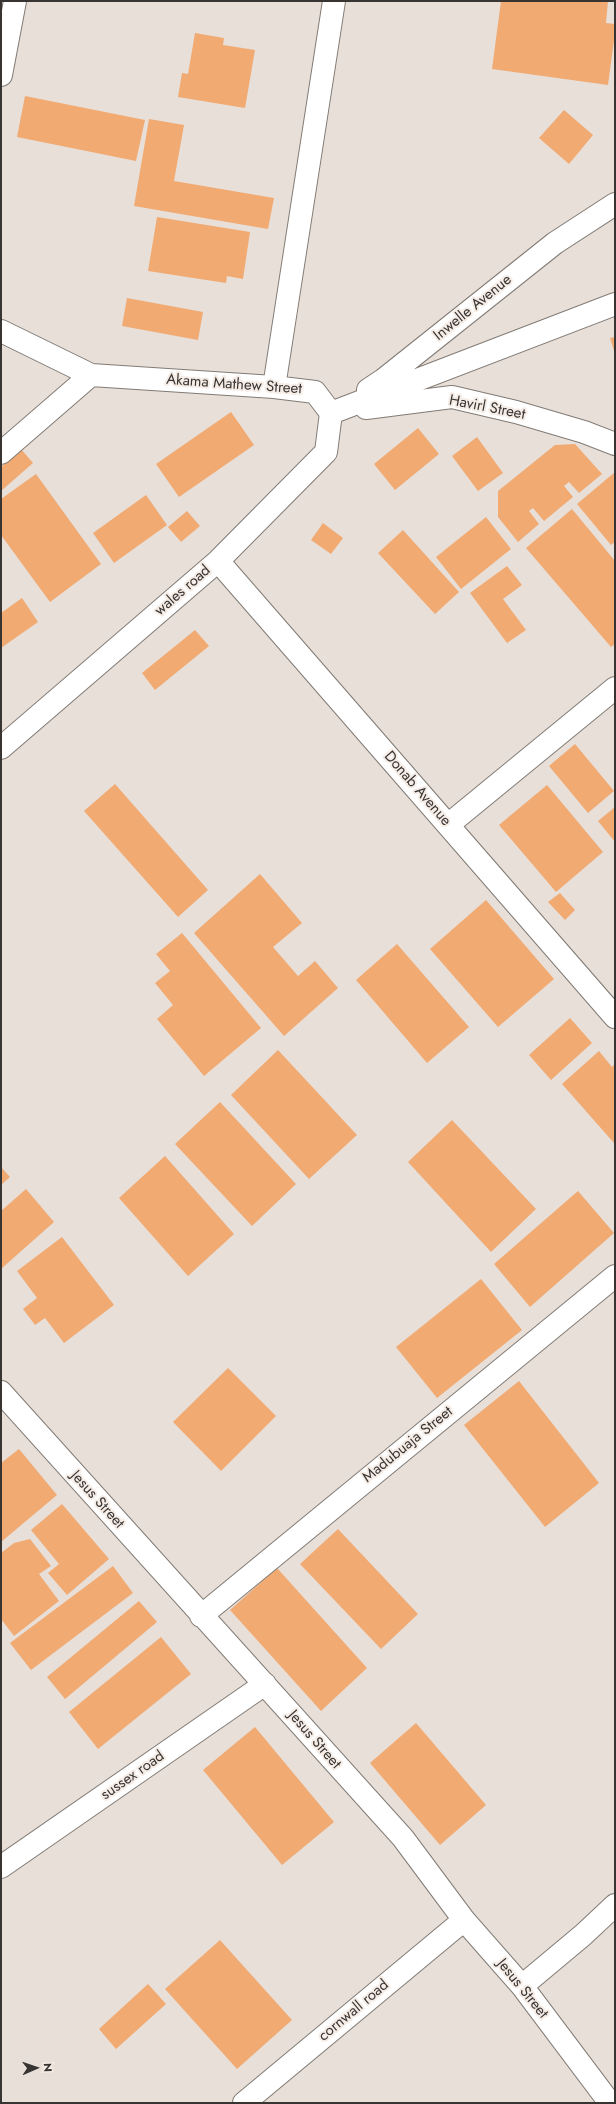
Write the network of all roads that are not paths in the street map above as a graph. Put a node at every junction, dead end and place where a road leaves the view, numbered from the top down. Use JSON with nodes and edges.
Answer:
{"nodes":[{"id":1,"x":15,"y":1,"type":"edge"},
{"id":2,"x":334,"y":1,"type":"edge"},
{"id":3,"x":1,"y":75,"type":"edge"},
{"id":4,"x":615,"y":204,"type":"edge"},
{"id":5,"x":615,"y":304,"type":"edge"},
{"id":6,"x":1,"y":331,"type":"edge"},
{"id":7,"x":91,"y":375,"type":"junction"},
{"id":8,"x":274,"y":387,"type":"junction"},
{"id":9,"x":331,"y":413,"type":"junction"},
{"id":10,"x":615,"y":444,"type":"edge"},
{"id":11,"x":1,"y":453,"type":"edge"},
{"id":12,"x":218,"y":561,"type":"junction"},
{"id":13,"x":615,"y":688,"type":"edge"},
{"id":14,"x":1,"y":748,"type":"edge"},
{"id":15,"x":448,"y":825,"type":"junction"},
{"id":16,"x":615,"y":1017,"type":"edge"},
{"id":17,"x":615,"y":1276,"type":"edge"},
{"id":18,"x":1,"y":1392,"type":"edge"},
{"id":19,"x":201,"y":1616,"type":"junction"},
{"id":20,"x":265,"y":1684,"type":"junction"},
{"id":21,"x":1,"y":1867,"type":"edge"},
{"id":22,"x":615,"y":1905,"type":"edge"},
{"id":23,"x":464,"y":1920,"type":"junction"},
{"id":24,"x":522,"y":1986,"type":"junction"},
{"id":25,"x":244,"y":2103,"type":"edge"},
{"id":26,"x":610,"y":2103,"type":"edge"}],
"edges":[{"from":1,"to":3,"type":"street"},
{"from":2,"to":8,"type":"street"},
{"from":4,"to":9,"type":"street","name":"Inwelle Avenue"},
{"from":5,"to":9,"type":"street"},
{"from":6,"to":7,"type":"street","name":"Akama Mathew Street"},
{"from":7,"to":8,"type":"street","name":"Akama Mathew Street"},
{"from":7,"to":11,"type":"street"},
{"from":8,"to":9,"type":"street","name":"Akama Mathew Street"},
{"from":9,"to":10,"type":"street","name":"Havirl Street"},
{"from":9,"to":12,"type":"street","name":"wales road"},
{"from":12,"to":14,"type":"street","name":"wales road"},
{"from":12,"to":15,"type":"street","name":"Donab Avenue"},
{"from":13,"to":15,"type":"street"},
{"from":15,"to":16,"type":"street","name":"Donab Avenue"},
{"from":17,"to":19,"type":"street","name":"Madubuaja Street"},
{"from":18,"to":19,"type":"street","name":"Jesus Street"},
{"from":19,"to":20,"type":"street","name":"Jesus Street"},
{"from":20,"to":21,"type":"street","name":"sussex road"},
{"from":20,"to":23,"type":"street","name":"Jesus Street"},
{"from":22,"to":24,"type":"street"},
{"from":23,"to":24,"type":"street","name":"Jesus Street"},
{"from":23,"to":25,"type":"street","name":"cornwall road"},
{"from":24,"to":26,"type":"street","name":"Jesus Street"}]}
